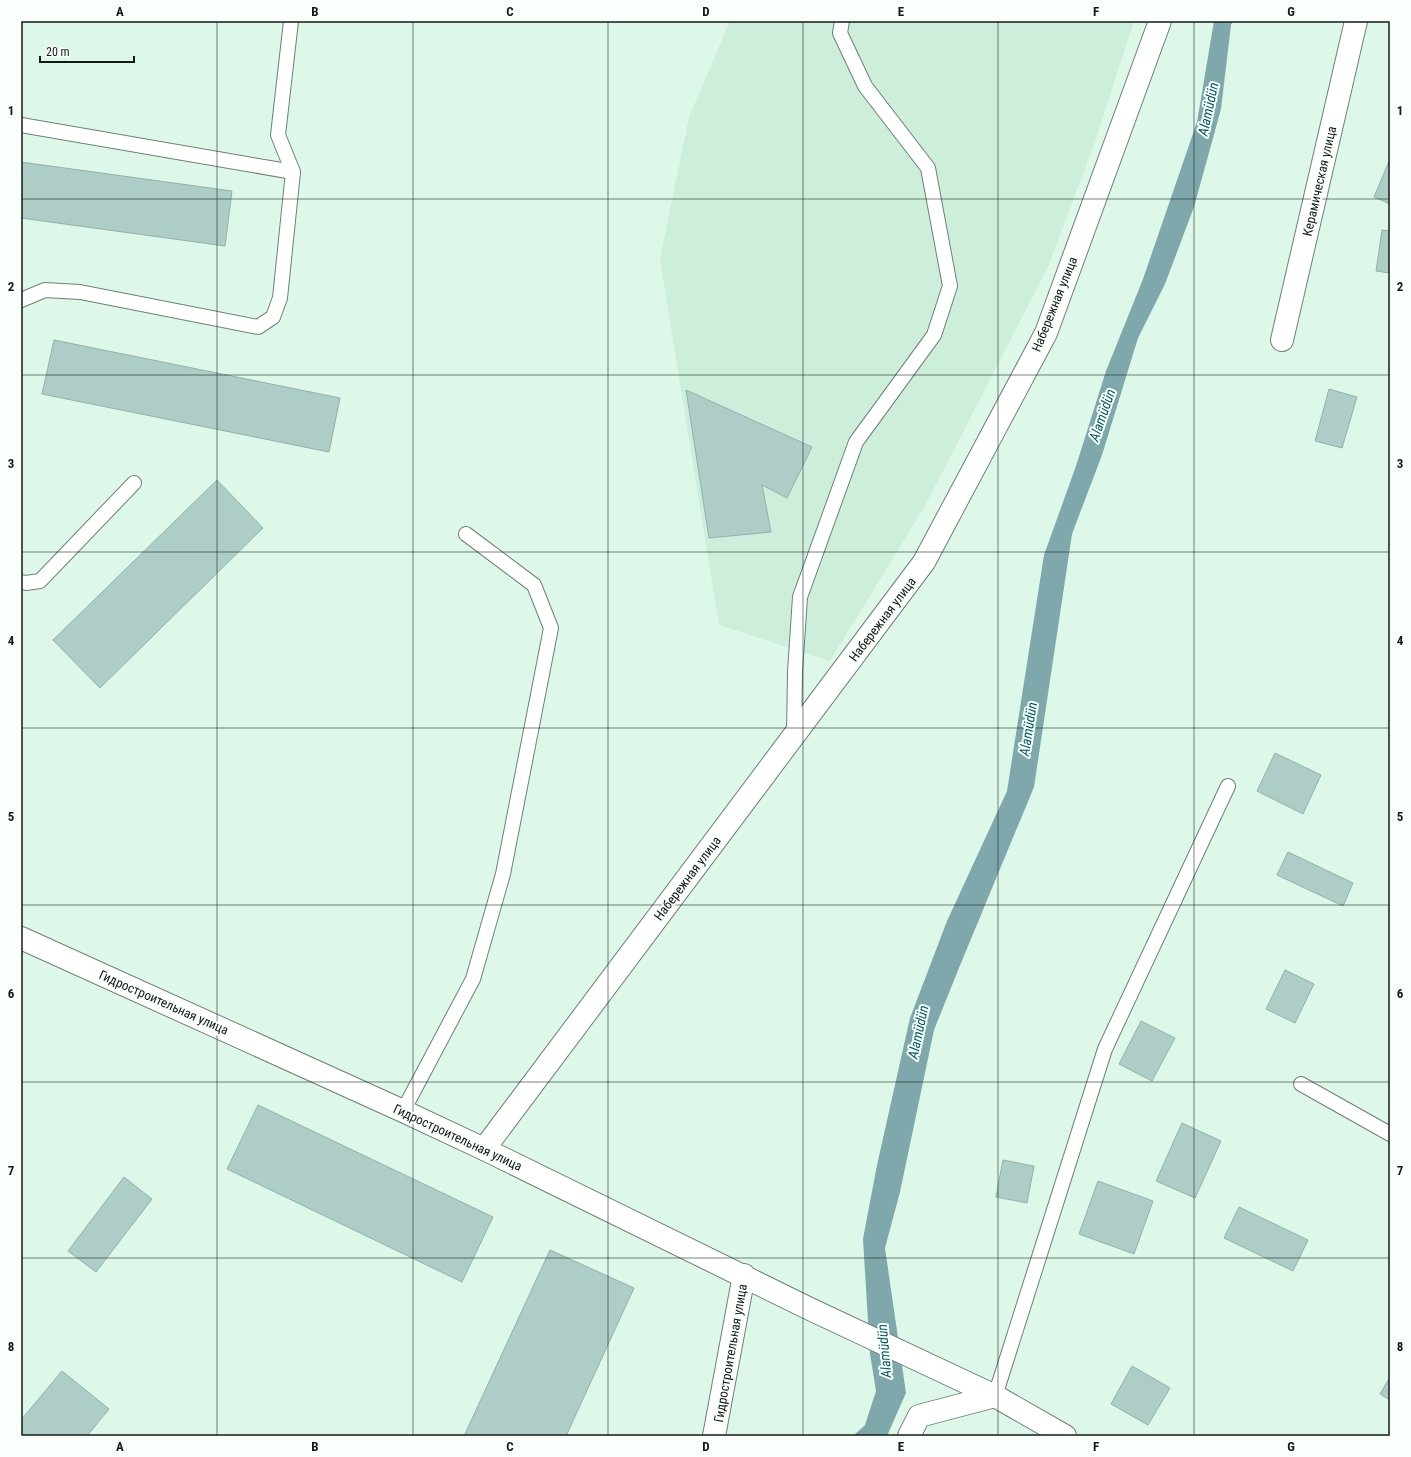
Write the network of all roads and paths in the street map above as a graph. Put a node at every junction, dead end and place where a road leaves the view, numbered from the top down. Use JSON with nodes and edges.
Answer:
{"nodes":[{"id":1,"x":291,"y":21,"type":"edge"},
{"id":2,"x":842,"y":21,"type":"edge"},
{"id":3,"x":1160,"y":21,"type":"edge"},
{"id":4,"x":1356,"y":21,"type":"edge"},
{"id":5,"x":21,"y":125,"type":"edge"},
{"id":6,"x":293,"y":172,"type":"junction"},
{"id":7,"x":21,"y":300,"type":"edge"},
{"id":8,"x":1282,"y":340,"type":"dead end"},
{"id":9,"x":134,"y":483,"type":"dead end"},
{"id":10,"x":466,"y":534,"type":"dead end"},
{"id":11,"x":21,"y":582,"type":"edge"},
{"id":12,"x":794,"y":736,"type":"junction"},
{"id":13,"x":1228,"y":786,"type":"dead end"},
{"id":14,"x":21,"y":938,"type":"edge"},
{"id":15,"x":1301,"y":1084,"type":"dead end"},
{"id":16,"x":403,"y":1111,"type":"junction"},
{"id":17,"x":1390,"y":1134,"type":"edge"},
{"id":18,"x":484,"y":1149,"type":"junction"},
{"id":19,"x":744,"y":1275,"type":"junction"},
{"id":20,"x":986,"y":1392,"type":"junction"},
{"id":21,"x":714,"y":1436,"type":"edge"},
{"id":22,"x":909,"y":1436,"type":"edge"},
{"id":23,"x":1065,"y":1436,"type":"edge"}],
"edges":[{"from":1,"to":6,"type":"lane"},
{"from":2,"to":12,"type":"lane"},
{"from":3,"to":12,"type":"street","name":"Набережная улица"},
{"from":4,"to":8,"type":"street","name":"Керамическая улица"},
{"from":5,"to":6,"type":"lane"},
{"from":6,"to":7,"type":"lane"},
{"from":9,"to":11,"type":"lane"},
{"from":10,"to":16,"type":"lane"},
{"from":12,"to":18,"type":"street","name":"Набережная улица"},
{"from":13,"to":20,"type":"lane"},
{"from":14,"to":16,"type":"street","name":"Гидростроительная улица"},
{"from":15,"to":17,"type":"lane"},
{"from":16,"to":18,"type":"street","name":"Гидростроительная улица"},
{"from":18,"to":19,"type":"street","name":"Гидростроительная улица"},
{"from":19,"to":20,"type":"street"},
{"from":19,"to":21,"type":"street","name":"Гидростроительная улица"},
{"from":20,"to":22,"type":"street"},
{"from":20,"to":23,"type":"street"}]}
